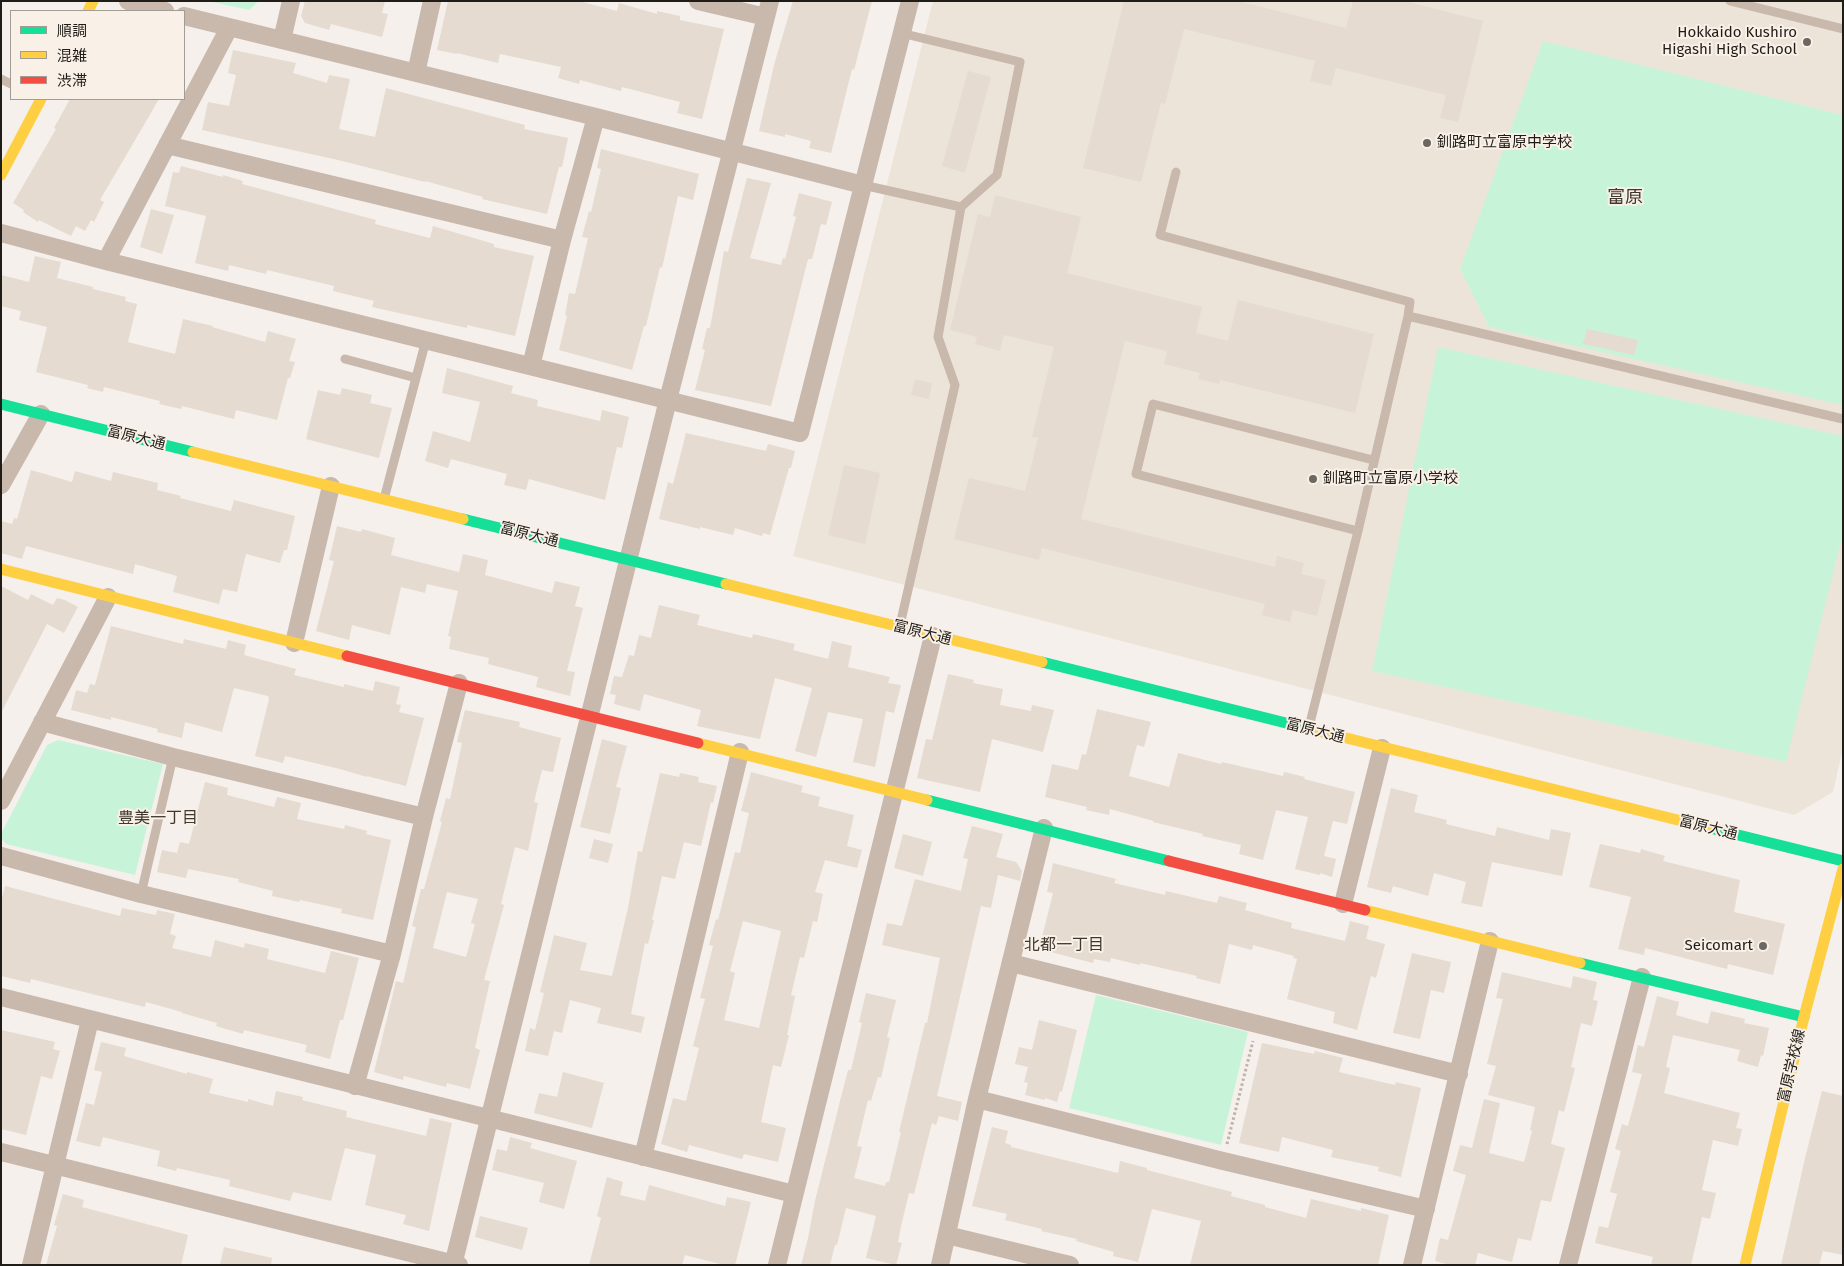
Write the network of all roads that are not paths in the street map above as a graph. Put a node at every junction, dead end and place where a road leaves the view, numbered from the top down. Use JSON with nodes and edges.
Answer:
{"nodes":[{"id":1,"x":128,"y":1,"type":"edge"},
{"id":2,"x":291,"y":1,"type":"edge"},
{"id":3,"x":432,"y":1,"type":"edge"},
{"id":4,"x":698,"y":1,"type":"edge"},
{"id":5,"x":910,"y":1,"type":"edge"},
{"id":6,"x":1730,"y":1,"type":"edge"},
{"id":7,"x":768,"y":9,"type":"edge"},
{"id":8,"x":161,"y":10,"type":"edge"},
{"id":9,"x":185,"y":16,"type":"edge"},
{"id":10,"x":229,"y":28,"type":"junction"},
{"id":11,"x":1843,"y":29,"type":"edge"},
{"id":12,"x":902,"y":33,"type":"junction"},
{"id":13,"x":282,"y":40,"type":"junction"},
{"id":14,"x":416,"y":73,"type":"junction"},
{"id":15,"x":39,"y":100,"type":"edge"},
{"id":16,"x":596,"y":117,"type":"junction"},
{"id":17,"x":167,"y":145,"type":"junction"},
{"id":18,"x":731,"y":152,"type":"junction"},
{"id":19,"x":1176,"y":172,"type":"dead end"},
{"id":20,"x":1,"y":175,"type":"edge"},
{"id":21,"x":863,"y":185,"type":"junction"},
{"id":22,"x":961,"y":207,"type":"junction"},
{"id":23,"x":1,"y":233,"type":"edge"},
{"id":24,"x":562,"y":240,"type":"junction"},
{"id":25,"x":106,"y":261,"type":"junction"},
{"id":26,"x":1408,"y":316,"type":"junction"},
{"id":27,"x":426,"y":340,"type":"junction"},
{"id":28,"x":345,"y":359,"type":"dead end"},
{"id":29,"x":531,"y":366,"type":"junction"},
{"id":30,"x":416,"y":378,"type":"junction"},
{"id":31,"x":668,"y":400,"type":"junction"},
{"id":32,"x":1,"y":404,"type":"edge"},
{"id":33,"x":41,"y":414,"type":"junction"},
{"id":34,"x":1843,"y":419,"type":"edge"},
{"id":35,"x":1373,"y":460,"type":"junction"},
{"id":36,"x":1,"y":485,"type":"edge"},
{"id":37,"x":331,"y":486,"type":"junction"},
{"id":38,"x":384,"y":499,"type":"junction"},
{"id":39,"x":1358,"y":531,"type":"junction"},
{"id":40,"x":630,"y":560,"type":"junction"},
{"id":41,"x":1,"y":569,"type":"edge"},
{"id":42,"x":108,"y":596,"type":"junction"},
{"id":43,"x":899,"y":627,"type":"junction"},
{"id":44,"x":933,"y":636,"type":"junction"},
{"id":45,"x":294,"y":643,"type":"junction"},
{"id":46,"x":459,"y":683,"type":"junction"},
{"id":47,"x":591,"y":716,"type":"junction"},
{"id":48,"x":42,"y":722,"type":"junction"},
{"id":49,"x":1308,"y":730,"type":"junction"},
{"id":50,"x":1382,"y":748,"type":"junction"},
{"id":51,"x":740,"y":752,"type":"junction"},
{"id":52,"x":173,"y":757,"type":"junction"},
{"id":53,"x":895,"y":792,"type":"junction"},
{"id":54,"x":1,"y":801,"type":"edge"},
{"id":55,"x":424,"y":817,"type":"junction"},
{"id":56,"x":1044,"y":828,"type":"junction"},
{"id":57,"x":1,"y":856,"type":"edge"},
{"id":58,"x":1843,"y":862,"type":"edge"},
{"id":59,"x":1843,"y":869,"type":"edge"},
{"id":60,"x":140,"y":894,"type":"junction"},
{"id":61,"x":1343,"y":904,"type":"junction"},
{"id":62,"x":1490,"y":941,"type":"junction"},
{"id":63,"x":392,"y":954,"type":"junction"},
{"id":64,"x":1011,"y":963,"type":"junction"},
{"id":65,"x":1642,"y":977,"type":"junction"},
{"id":66,"x":1,"y":997,"type":"edge"},
{"id":67,"x":1804,"y":1017,"type":"junction"},
{"id":68,"x":90,"y":1020,"type":"junction"},
{"id":69,"x":1459,"y":1074,"type":"junction"},
{"id":70,"x":355,"y":1086,"type":"junction"},
{"id":71,"x":977,"y":1099,"type":"junction"},
{"id":72,"x":490,"y":1120,"type":"junction"},
{"id":73,"x":1,"y":1152,"type":"edge"},
{"id":74,"x":643,"y":1157,"type":"junction"},
{"id":75,"x":56,"y":1166,"type":"junction"},
{"id":76,"x":794,"y":1194,"type":"junction"},
{"id":77,"x":1426,"y":1208,"type":"junction"},
{"id":78,"x":947,"y":1235,"type":"junction"},
{"id":79,"x":455,"y":1264,"type":"edge"},
{"id":80,"x":31,"y":1265,"type":"edge"},
{"id":81,"x":777,"y":1265,"type":"edge"},
{"id":82,"x":940,"y":1265,"type":"edge"},
{"id":83,"x":1070,"y":1265,"type":"edge"},
{"id":84,"x":1412,"y":1265,"type":"edge"},
{"id":85,"x":1568,"y":1265,"type":"edge"},
{"id":86,"x":1745,"y":1265,"type":"edge"}],
"edges":[{"from":1,"to":8,"type":"street"},
{"from":2,"to":13,"type":"street"},
{"from":3,"to":14,"type":"street"},
{"from":4,"to":7,"type":"street"},
{"from":5,"to":12,"type":"street"},
{"from":6,"to":11,"type":"lane"},
{"from":7,"to":18,"type":"street"},
{"from":9,"to":10,"type":"street"},
{"from":10,"to":13,"type":"street"},
{"from":10,"to":17,"type":"street"},
{"from":12,"to":21,"type":"street"},
{"from":12,"to":22,"type":"lane"},
{"from":13,"to":14,"type":"street"},
{"from":14,"to":16,"type":"street"},
{"from":15,"to":20,"type":"street"},
{"from":16,"to":18,"type":"street"},
{"from":16,"to":24,"type":"street"},
{"from":17,"to":24,"type":"street"},
{"from":17,"to":25,"type":"street"},
{"from":18,"to":21,"type":"street"},
{"from":18,"to":31,"type":"street"},
{"from":19,"to":26,"type":"lane"},
{"from":21,"to":22,"type":"lane"},
{"from":21,"to":31,"type":"street"},
{"from":22,"to":43,"type":"lane"},
{"from":23,"to":25,"type":"street"},
{"from":24,"to":29,"type":"street"},
{"from":25,"to":27,"type":"street"},
{"from":26,"to":34,"type":"lane"},
{"from":26,"to":35,"type":"lane"},
{"from":27,"to":29,"type":"street"},
{"from":27,"to":30,"type":"lane"},
{"from":28,"to":30,"type":"lane"},
{"from":29,"to":31,"type":"street"},
{"from":30,"to":38,"type":"lane"},
{"from":31,"to":40,"type":"street"},
{"from":32,"to":33,"type":"street","name":"富原大通"},
{"from":33,"to":36,"type":"street"},
{"from":33,"to":37,"type":"street","name":"富原大通"},
{"from":35,"to":39,"type":"lane"},
{"from":35,"to":39,"type":"lane"},
{"from":37,"to":38,"type":"street","name":"富原大通"},
{"from":37,"to":45,"type":"street"},
{"from":38,"to":40,"type":"street","name":"富原大通"},
{"from":39,"to":49,"type":"lane"},
{"from":40,"to":43,"type":"street","name":"富原大通"},
{"from":40,"to":47,"type":"street"},
{"from":41,"to":42,"type":"street"},
{"from":42,"to":45,"type":"street"},
{"from":42,"to":48,"type":"street"},
{"from":43,"to":44,"type":"street","name":"富原大通"},
{"from":44,"to":49,"type":"street","name":"富原大通"},
{"from":44,"to":53,"type":"street"},
{"from":45,"to":46,"type":"street"},
{"from":46,"to":47,"type":"street"},
{"from":46,"to":55,"type":"street"},
{"from":47,"to":51,"type":"street"},
{"from":47,"to":72,"type":"street"},
{"from":48,"to":52,"type":"street"},
{"from":48,"to":54,"type":"street"},
{"from":49,"to":50,"type":"street","name":"富原大通"},
{"from":50,"to":58,"type":"street","name":"富原大通"},
{"from":50,"to":61,"type":"street"},
{"from":51,"to":53,"type":"street"},
{"from":51,"to":74,"type":"street"},
{"from":52,"to":55,"type":"street"},
{"from":52,"to":60,"type":"lane"},
{"from":53,"to":56,"type":"street"},
{"from":53,"to":76,"type":"street"},
{"from":55,"to":63,"type":"street"},
{"from":56,"to":61,"type":"street"},
{"from":56,"to":64,"type":"street"},
{"from":57,"to":60,"type":"street"},
{"from":59,"to":67,"type":"street","name":"富原学校線"},
{"from":60,"to":63,"type":"street"},
{"from":61,"to":62,"type":"street"},
{"from":62,"to":65,"type":"street"},
{"from":62,"to":69,"type":"street"},
{"from":63,"to":70,"type":"street"},
{"from":64,"to":69,"type":"street"},
{"from":64,"to":71,"type":"street"},
{"from":65,"to":67,"type":"street"},
{"from":65,"to":85,"type":"street"},
{"from":66,"to":68,"type":"street"},
{"from":67,"to":86,"type":"street","name":"富原学校線"},
{"from":68,"to":70,"type":"street"},
{"from":68,"to":75,"type":"street"},
{"from":69,"to":77,"type":"street"},
{"from":70,"to":72,"type":"street"},
{"from":71,"to":77,"type":"street"},
{"from":71,"to":78,"type":"street"},
{"from":72,"to":74,"type":"street"},
{"from":72,"to":79,"type":"street"},
{"from":73,"to":75,"type":"street"},
{"from":74,"to":76,"type":"street"},
{"from":75,"to":79,"type":"street"},
{"from":75,"to":80,"type":"street"},
{"from":76,"to":81,"type":"street"},
{"from":77,"to":84,"type":"street"},
{"from":78,"to":82,"type":"street"},
{"from":78,"to":83,"type":"street"}]}
